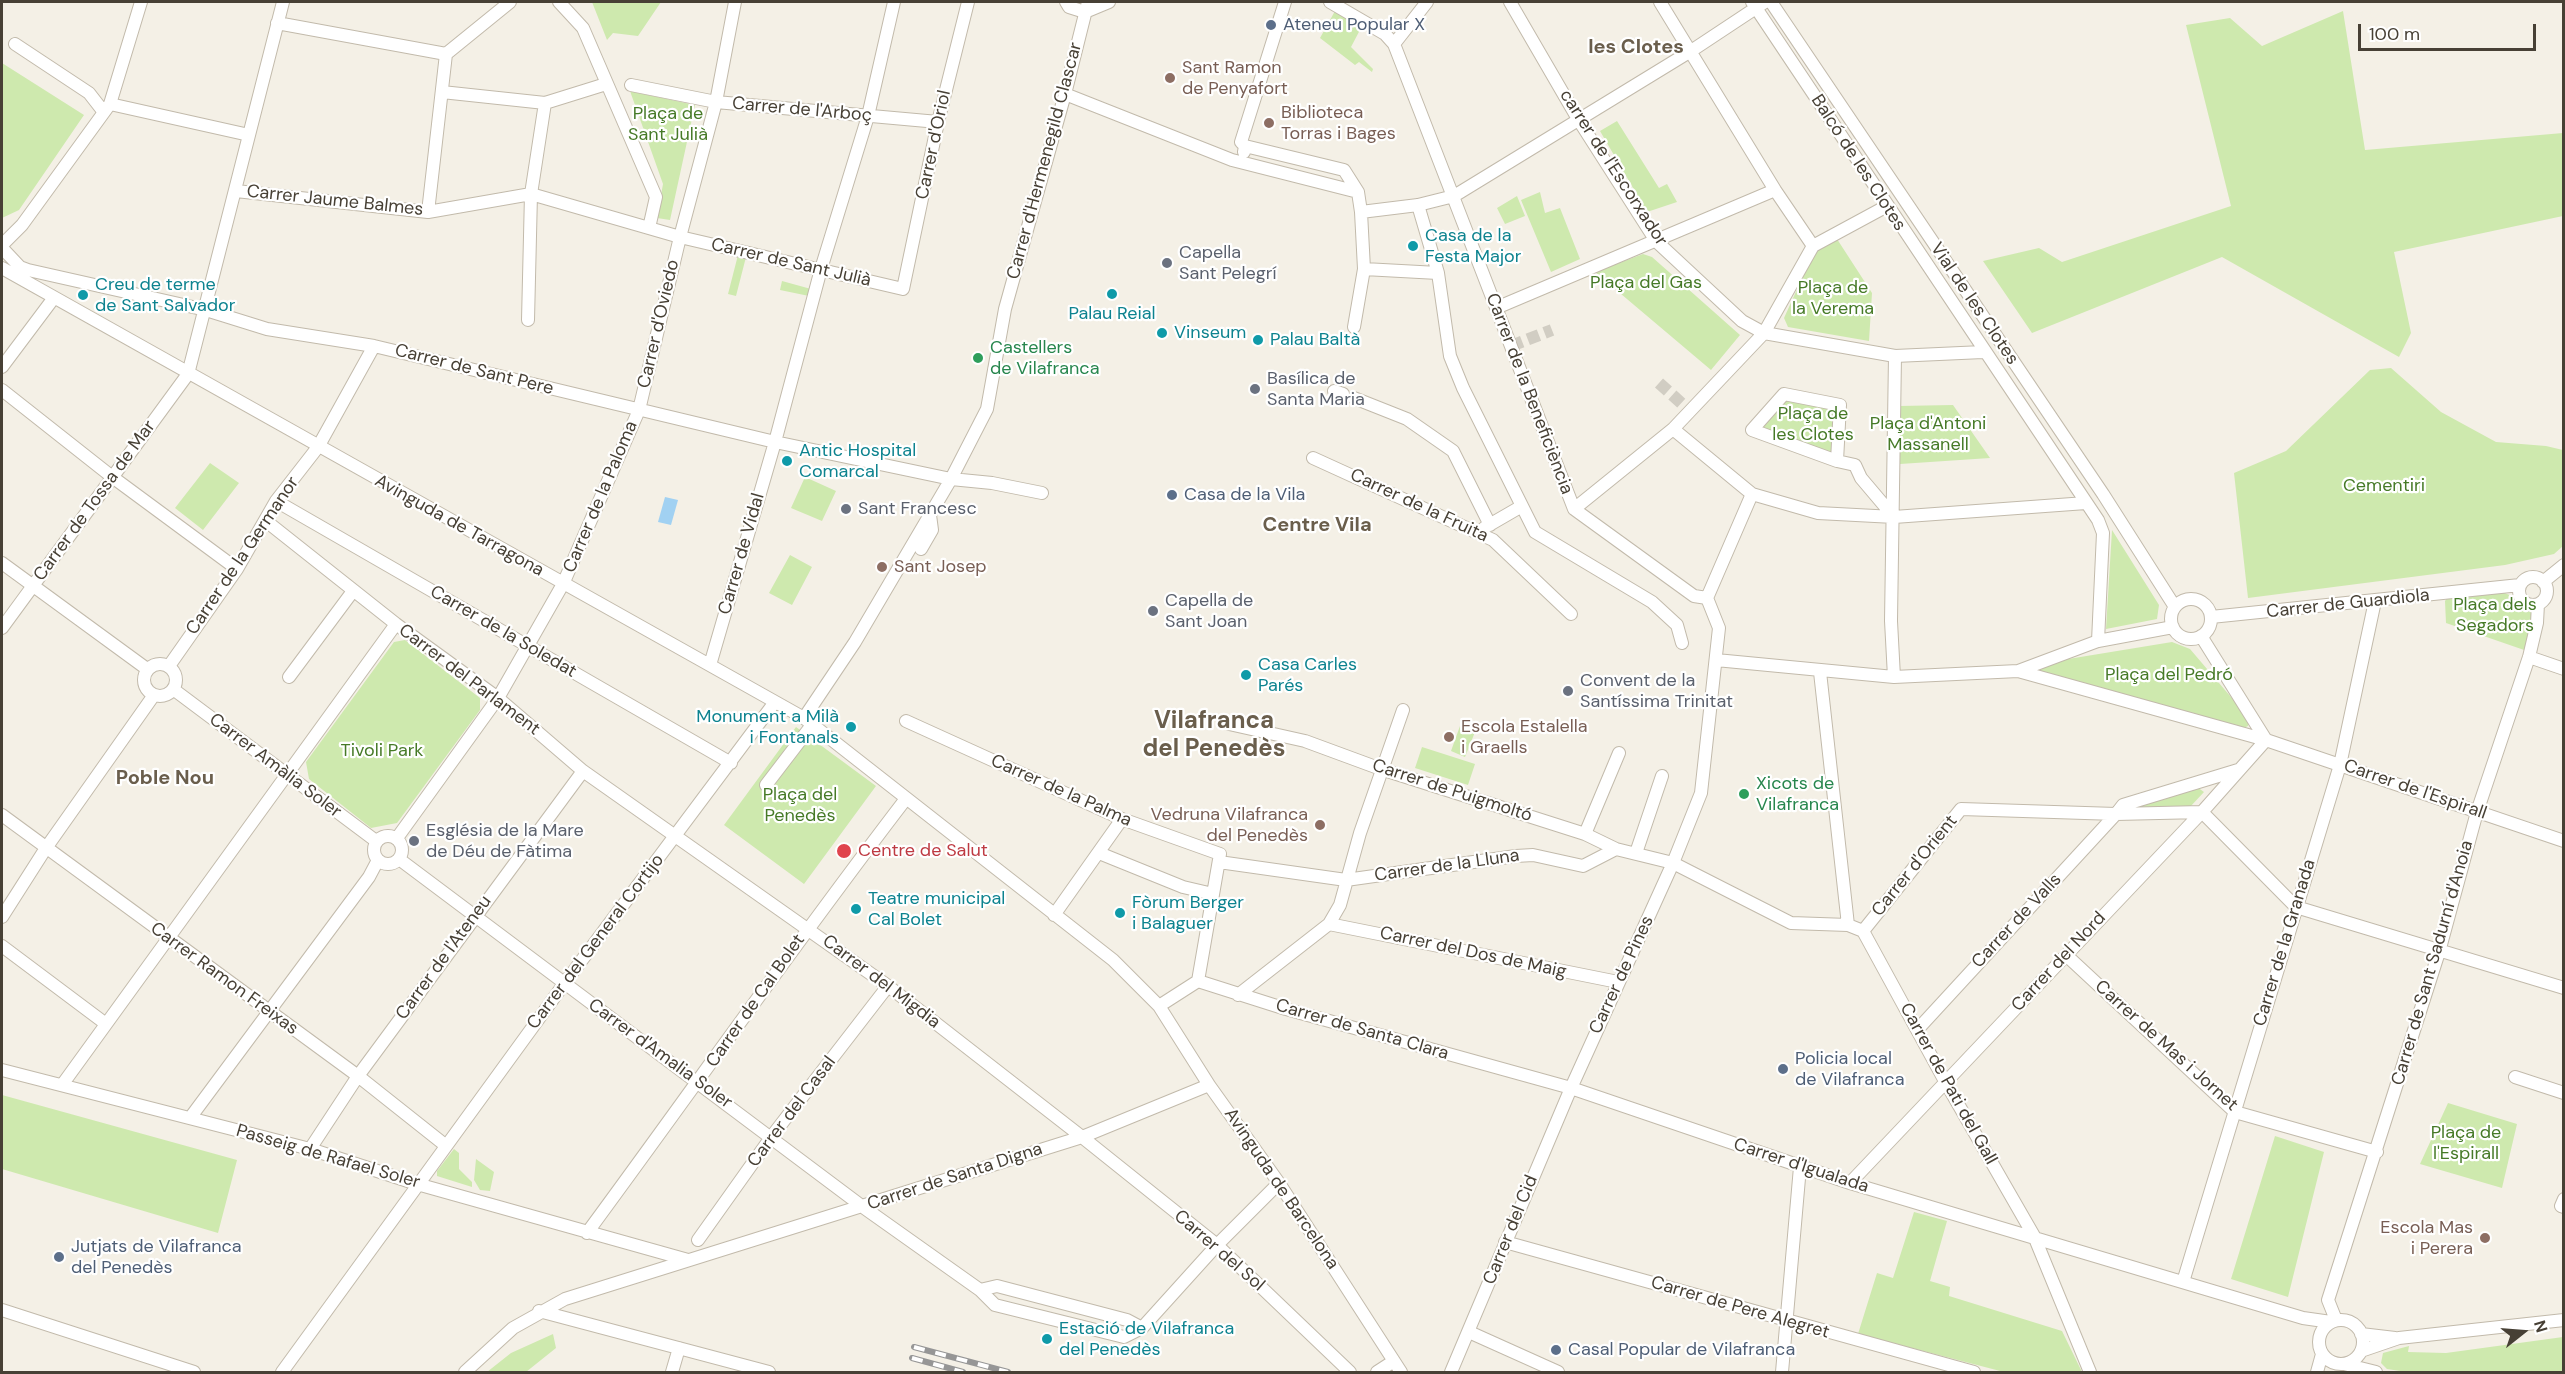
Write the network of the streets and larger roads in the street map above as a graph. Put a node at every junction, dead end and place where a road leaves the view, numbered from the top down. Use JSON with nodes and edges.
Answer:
{"nodes":[{"id":1,"x":141,"y":2,"type":"edge"},
{"id":2,"x":283,"y":2,"type":"edge"},
{"id":3,"x":510,"y":2,"type":"edge"},
{"id":4,"x":559,"y":2,"type":"edge"},
{"id":5,"x":735,"y":2,"type":"edge"},
{"id":6,"x":894,"y":2,"type":"edge"},
{"id":7,"x":968,"y":2,"type":"edge"},
{"id":8,"x":1066,"y":2,"type":"edge"},
{"id":9,"x":1109,"y":2,"type":"edge"},
{"id":10,"x":1285,"y":2,"type":"edge"},
{"id":11,"x":1330,"y":2,"type":"edge"},
{"id":12,"x":1427,"y":2,"type":"edge"},
{"id":13,"x":1660,"y":2,"type":"edge"},
{"id":14,"x":1772,"y":2,"type":"edge"},
{"id":15,"x":1514,"y":3,"type":"edge"},
{"id":16,"x":1758,"y":4,"type":"edge"},
{"id":17,"x":1086,"y":7,"type":"edge"},
{"id":18,"x":277,"y":23,"type":"junction"},
{"id":19,"x":15,"y":44,"type":"dead end"},
{"id":20,"x":1394,"y":44,"type":"junction"},
{"id":21,"x":1691,"y":51,"type":"junction"},
{"id":22,"x":446,"y":54,"type":"junction"},
{"id":23,"x":606,"y":84,"type":"junction"},
{"id":24,"x":631,"y":85,"type":"dead end"},
{"id":25,"x":442,"y":92,"type":"junction"},
{"id":26,"x":1065,"y":94,"type":"junction"},
{"id":27,"x":716,"y":102,"type":"junction"},
{"id":28,"x":545,"y":103,"type":"junction"},
{"id":29,"x":107,"y":107,"type":"junction"},
{"id":30,"x":868,"y":116,"type":"junction"},
{"id":31,"x":1578,"y":119,"type":"junction"},
{"id":32,"x":938,"y":122,"type":"junction"},
{"id":33,"x":249,"y":135,"type":"junction"},
{"id":34,"x":1245,"y":146,"type":"junction"},
{"id":35,"x":1241,"y":162,"type":"junction"},
{"id":36,"x":1775,"y":190,"type":"junction"},
{"id":37,"x":236,"y":191,"type":"junction"},
{"id":38,"x":1358,"y":192,"type":"junction"},
{"id":39,"x":531,"y":194,"type":"junction"},
{"id":40,"x":1454,"y":196,"type":"junction"},
{"id":41,"x":1418,"y":205,"type":"junction"},
{"id":42,"x":1887,"y":206,"type":"junction"},
{"id":43,"x":428,"y":212,"type":"junction"},
{"id":44,"x":1361,"y":212,"type":"junction"},
{"id":45,"x":649,"y":228,"type":"junction"},
{"id":46,"x":680,"y":237,"type":"junction"},
{"id":47,"x":1656,"y":241,"type":"junction"},
{"id":48,"x":3,"y":246,"type":"edge"},
{"id":49,"x":1813,"y":246,"type":"junction"},
{"id":50,"x":2,"y":266,"type":"edge"},
{"id":51,"x":1364,"y":268,"type":"junction"},
{"id":52,"x":821,"y":269,"type":"junction"},
{"id":53,"x":1438,"y":273,"type":"junction"},
{"id":54,"x":903,"y":289,"type":"joint"},
{"id":55,"x":53,"y":299,"type":"junction"},
{"id":56,"x":1496,"y":308,"type":"junction"},
{"id":57,"x":206,"y":310,"type":"junction"},
{"id":58,"x":528,"y":320,"type":"dead end"},
{"id":59,"x":1354,"y":327,"type":"dead end"},
{"id":60,"x":1764,"y":333,"type":"junction"},
{"id":61,"x":374,"y":346,"type":"junction"},
{"id":62,"x":1983,"y":352,"type":"junction"},
{"id":63,"x":1894,"y":356,"type":"junction"},
{"id":64,"x":2,"y":367,"type":"edge"},
{"id":65,"x":188,"y":374,"type":"junction"},
{"id":66,"x":2,"y":390,"type":"edge"},
{"id":67,"x":1344,"y":394,"type":"dead end"},
{"id":68,"x":639,"y":410,"type":"junction"},
{"id":69,"x":1673,"y":429,"type":"junction"},
{"id":70,"x":775,"y":442,"type":"junction"},
{"id":71,"x":318,"y":447,"type":"junction"},
{"id":72,"x":1313,"y":458,"type":"dead end"},
{"id":73,"x":1837,"y":461,"type":"junction"},
{"id":74,"x":111,"y":476,"type":"junction"},
{"id":75,"x":951,"y":479,"type":"junction"},
{"id":76,"x":1042,"y":493,"type":"dead end"},
{"id":77,"x":1752,"y":494,"type":"junction"},
{"id":78,"x":276,"y":501,"type":"junction"},
{"id":79,"x":2086,"y":503,"type":"junction"},
{"id":80,"x":1522,"y":506,"type":"junction"},
{"id":81,"x":1574,"y":509,"type":"junction"},
{"id":82,"x":930,"y":515,"type":"junction"},
{"id":83,"x":1894,"y":517,"type":"junction"},
{"id":84,"x":266,"y":521,"type":"junction"},
{"id":85,"x":1490,"y":525,"type":"junction"},
{"id":86,"x":1475,"y":533,"type":"junction"},
{"id":87,"x":921,"y":549,"type":"dead end"},
{"id":88,"x":2,"y":563,"type":"edge"},
{"id":89,"x":2564,"y":565,"type":"edge"},
{"id":90,"x":237,"y":569,"type":"junction"},
{"id":91,"x":2543,"y":582,"type":"junction"},
{"id":92,"x":563,"y":584,"type":"junction"},
{"id":93,"x":2520,"y":585,"type":"junction"},
{"id":94,"x":34,"y":587,"type":"junction"},
{"id":95,"x":353,"y":591,"type":"junction"},
{"id":96,"x":1707,"y":598,"type":"junction"},
{"id":97,"x":2375,"y":601,"type":"junction"},
{"id":98,"x":2538,"y":604,"type":"junction"},
{"id":99,"x":2175,"y":607,"type":"junction"},
{"id":100,"x":1571,"y":614,"type":"dead end"},
{"id":101,"x":2211,"y":617,"type":"junction"},
{"id":102,"x":396,"y":624,"type":"junction"},
{"id":103,"x":2173,"y":627,"type":"junction"},
{"id":104,"x":2,"y":628,"type":"edge"},
{"id":105,"x":2201,"y":636,"type":"junction"},
{"id":106,"x":2098,"y":641,"type":"junction"},
{"id":107,"x":1682,"y":643,"type":"dead end"},
{"id":108,"x":528,"y":646,"type":"junction"},
{"id":109,"x":857,"y":652,"type":"dead end"},
{"id":110,"x":2529,"y":657,"type":"junction"},
{"id":111,"x":1716,"y":660,"type":"junction"},
{"id":112,"x":169,"y":666,"type":"junction"},
{"id":113,"x":710,"y":666,"type":"junction"},
{"id":114,"x":147,"y":669,"type":"junction"},
{"id":115,"x":2564,"y":669,"type":"edge"},
{"id":116,"x":2018,"y":671,"type":"junction"},
{"id":117,"x":1820,"y":672,"type":"junction"},
{"id":118,"x":834,"y":674,"type":"junction"},
{"id":119,"x":289,"y":677,"type":"dead end"},
{"id":120,"x":1894,"y":677,"type":"junction"},
{"id":121,"x":173,"y":689,"type":"junction"},
{"id":122,"x":154,"y":696,"type":"junction"},
{"id":123,"x":498,"y":698,"type":"junction"},
{"id":124,"x":775,"y":702,"type":"junction"},
{"id":125,"x":1403,"y":710,"type":"dead end"},
{"id":126,"x":906,"y":721,"type":"dead end"},
{"id":127,"x":808,"y":722,"type":"junction"},
{"id":128,"x":1229,"y":724,"type":"dead end"},
{"id":129,"x":2266,"y":740,"type":"junction"},
{"id":130,"x":1619,"y":753,"type":"dead end"},
{"id":131,"x":731,"y":763,"type":"junction"},
{"id":132,"x":2340,"y":765,"type":"junction"},
{"id":133,"x":1381,"y":769,"type":"junction"},
{"id":134,"x":2239,"y":770,"type":"junction"},
{"id":135,"x":583,"y":771,"type":"junction"},
{"id":136,"x":288,"y":776,"type":"junction"},
{"id":137,"x":1662,"y":776,"type":"dead end"},
{"id":138,"x":2198,"y":782,"type":"junction"},
{"id":139,"x":766,"y":785,"type":"dead end"},
{"id":140,"x":905,"y":801,"type":"junction"},
{"id":141,"x":2202,"y":812,"type":"junction"},
{"id":142,"x":2477,"y":812,"type":"junction"},
{"id":143,"x":2116,"y":814,"type":"junction"},
{"id":144,"x":2,"y":815,"type":"edge"},
{"id":145,"x":1122,"y":819,"type":"junction"},
{"id":146,"x":1585,"y":834,"type":"junction"},
{"id":147,"x":676,"y":835,"type":"junction"},
{"id":148,"x":397,"y":838,"type":"junction"},
{"id":149,"x":376,"y":841,"type":"junction"},
{"id":150,"x":2564,"y":841,"type":"edge"},
{"id":151,"x":46,"y":848,"type":"junction"},
{"id":152,"x":1616,"y":849,"type":"junction"},
{"id":153,"x":1099,"y":852,"type":"junction"},
{"id":154,"x":1636,"y":854,"type":"junction"},
{"id":155,"x":1220,"y":858,"type":"junction"},
{"id":156,"x":399,"y":859,"type":"junction"},
{"id":157,"x":378,"y":860,"type":"junction"},
{"id":158,"x":1673,"y":863,"type":"junction"},
{"id":159,"x":1346,"y":880,"type":"junction"},
{"id":160,"x":1213,"y":894,"type":"junction"},
{"id":161,"x":2296,"y":907,"type":"junction"},
{"id":162,"x":1054,"y":915,"type":"junction"},
{"id":163,"x":2,"y":917,"type":"edge"},
{"id":164,"x":475,"y":917,"type":"junction"},
{"id":165,"x":1329,"y":924,"type":"junction"},
{"id":166,"x":1848,"y":925,"type":"junction"},
{"id":167,"x":808,"y":927,"type":"junction"},
{"id":168,"x":1863,"y":931,"type":"junction"},
{"id":169,"x":169,"y":939,"type":"junction"},
{"id":170,"x":2,"y":946,"type":"edge"},
{"id":171,"x":2439,"y":952,"type":"junction"},
{"id":172,"x":2066,"y":955,"type":"junction"},
{"id":173,"x":1198,"y":981,"type":"junction"},
{"id":174,"x":1617,"y":982,"type":"junction"},
{"id":175,"x":564,"y":984,"type":"junction"},
{"id":176,"x":888,"y":986,"type":"junction"},
{"id":177,"x":2564,"y":988,"type":"edge"},
{"id":178,"x":1238,"y":995,"type":"junction"},
{"id":179,"x":1160,"y":1006,"type":"junction"},
{"id":180,"x":269,"y":1013,"type":"junction"},
{"id":181,"x":106,"y":1024,"type":"junction"},
{"id":182,"x":1918,"y":1029,"type":"junction"},
{"id":183,"x":2,"y":1070,"type":"edge"},
{"id":184,"x":358,"y":1076,"type":"junction"},
{"id":185,"x":2515,"y":1077,"type":"dead end"},
{"id":186,"x":699,"y":1082,"type":"junction"},
{"id":187,"x":1946,"y":1083,"type":"junction"},
{"id":188,"x":62,"y":1085,"type":"junction"},
{"id":189,"x":1209,"y":1085,"type":"junction"},
{"id":190,"x":1571,"y":1088,"type":"junction"},
{"id":191,"x":2564,"y":1093,"type":"edge"},
{"id":192,"x":2235,"y":1112,"type":"junction"},
{"id":193,"x":190,"y":1118,"type":"junction"},
{"id":194,"x":772,"y":1136,"type":"junction"},
{"id":195,"x":1082,"y":1137,"type":"junction"},
{"id":196,"x":446,"y":1145,"type":"junction"},
{"id":197,"x":310,"y":1149,"type":"junction"},
{"id":198,"x":2377,"y":1152,"type":"junction"},
{"id":199,"x":1800,"y":1167,"type":"junction"},
{"id":200,"x":1280,"y":1183,"type":"junction"},
{"id":201,"x":1850,"y":1183,"type":"junction"},
{"id":202,"x":417,"y":1184,"type":"junction"},
{"id":203,"x":863,"y":1207,"type":"junction"},
{"id":204,"x":587,"y":1233,"type":"junction"},
{"id":205,"x":2034,"y":1236,"type":"junction"},
{"id":206,"x":698,"y":1240,"type":"dead end"},
{"id":207,"x":1505,"y":1242,"type":"junction"},
{"id":208,"x":1217,"y":1245,"type":"junction"},
{"id":209,"x":653,"y":1250,"type":"junction"},
{"id":210,"x":693,"y":1260,"type":"junction"},
{"id":211,"x":652,"y":1271,"type":"junction"},
{"id":212,"x":2183,"y":1282,"type":"junction"},
{"id":213,"x":980,"y":1290,"type":"junction"},
{"id":214,"x":2,"y":1310,"type":"edge"},
{"id":215,"x":539,"y":1311,"type":"junction"},
{"id":216,"x":2303,"y":1318,"type":"junction"},
{"id":217,"x":2564,"y":1320,"type":"edge"},
{"id":218,"x":1786,"y":1321,"type":"junction"},
{"id":219,"x":2333,"y":1321,"type":"junction"},
{"id":220,"x":1142,"y":1328,"type":"junction"},
{"id":221,"x":1469,"y":1332,"type":"junction"},
{"id":222,"x":2320,"y":1334,"type":"junction"},
{"id":223,"x":2361,"y":1334,"type":"junction"},
{"id":224,"x":2399,"y":1338,"type":"junction"},
{"id":225,"x":679,"y":1348,"type":"junction"},
{"id":226,"x":2360,"y":1352,"type":"junction"},
{"id":227,"x":2322,"y":1354,"type":"junction"},
{"id":228,"x":1394,"y":1361,"type":"junction"},
{"id":229,"x":2344,"y":1364,"type":"junction"},
{"id":230,"x":194,"y":1372,"type":"edge"},
{"id":231,"x":282,"y":1372,"type":"edge"},
{"id":232,"x":465,"y":1372,"type":"edge"},
{"id":233,"x":672,"y":1372,"type":"edge"},
{"id":234,"x":769,"y":1372,"type":"edge"},
{"id":235,"x":1350,"y":1372,"type":"edge"},
{"id":236,"x":1377,"y":1372,"type":"edge"},
{"id":237,"x":1401,"y":1372,"type":"edge"},
{"id":238,"x":1450,"y":1372,"type":"edge"},
{"id":239,"x":1558,"y":1372,"type":"edge"},
{"id":240,"x":1782,"y":1372,"type":"edge"},
{"id":241,"x":1974,"y":1372,"type":"edge"},
{"id":242,"x":2090,"y":1372,"type":"edge"},
{"id":243,"x":2317,"y":1372,"type":"edge"},
{"id":244,"x":2376,"y":1372,"type":"edge"}],
"edges":[{"from":1,"to":29,"type":"street"},
{"from":2,"to":18,"type":"street"},
{"from":3,"to":22,"type":"street"},
{"from":4,"to":23,"type":"street"},
{"from":5,"to":27,"type":"street","name":"Carrer d'Oviedo"},
{"from":6,"to":30,"type":"street","name":"Carrer de Vidal"},
{"from":7,"to":32,"type":"street","name":"Carrer d'Oriol"},
{"from":8,"to":17,"type":"street"},
{"from":9,"to":17,"type":"street"},
{"from":10,"to":34,"type":"street"},
{"from":11,"to":20,"type":"street"},
{"from":12,"to":20,"type":"street"},
{"from":13,"to":21,"type":"street"},
{"from":14,"to":99,"type":"street","name":"Vial de les Clotes"},
{"from":15,"to":31,"type":"street","name":"carrer de l'Escorxador"},
{"from":16,"to":21,"type":"street"},
{"from":16,"to":42,"type":"street","name":"Balcó de les Clotes"},
{"from":17,"to":26,"type":"street","name":"Carrer d'Hermenegild Clascar"},
{"from":18,"to":22,"type":"street"},
{"from":18,"to":33,"type":"street"},
{"from":19,"to":29,"type":"street"},
{"from":20,"to":40,"type":"street","name":"Carrer de la Beneficiència"},
{"from":21,"to":31,"type":"street"},
{"from":21,"to":36,"type":"street"},
{"from":22,"to":25,"type":"street"},
{"from":23,"to":28,"type":"street"},
{"from":23,"to":45,"type":"street"},
{"from":24,"to":27,"type":"street","name":"Carrer de l'Arboç"},
{"from":25,"to":28,"type":"street"},
{"from":25,"to":43,"type":"street"},
{"from":26,"to":35,"type":"street"},
{"from":26,"to":75,"type":"street","name":"Carrer d'Hermenegild Clascar"},
{"from":27,"to":30,"type":"street","name":"Carrer de l'Arboç"},
{"from":27,"to":46,"type":"street","name":"Carrer d'Oviedo"},
{"from":28,"to":39,"type":"street"},
{"from":29,"to":33,"type":"street"},
{"from":29,"to":48,"type":"street"},
{"from":30,"to":32,"type":"street","name":"Carrer de l'Arboç"},
{"from":30,"to":52,"type":"street","name":"Carrer de Vidal"},
{"from":31,"to":40,"type":"street"},
{"from":31,"to":47,"type":"street","name":"carrer de l'Escorxador"},
{"from":32,"to":54,"type":"street","name":"Carrer d'Oriol"},
{"from":33,"to":37,"type":"street"},
{"from":34,"to":35,"type":"street"},
{"from":34,"to":38,"type":"street"},
{"from":35,"to":38,"type":"street"},
{"from":36,"to":47,"type":"street"},
{"from":36,"to":49,"type":"street"},
{"from":37,"to":43,"type":"street","name":"Carrer Jaume Balmes"},
{"from":37,"to":57,"type":"street"},
{"from":38,"to":44,"type":"street"},
{"from":39,"to":43,"type":"street","name":"Carrer Jaume Balmes"},
{"from":39,"to":45,"type":"street","name":"Carrer Jaume Balmes"},
{"from":39,"to":58,"type":"street"},
{"from":40,"to":41,"type":"street"},
{"from":40,"to":56,"type":"street","name":"Carrer de la Beneficiència"},
{"from":41,"to":44,"type":"street"},
{"from":41,"to":53,"type":"street"},
{"from":42,"to":49,"type":"street"},
{"from":42,"to":62,"type":"street","name":"Balcó de les Clotes"},
{"from":44,"to":51,"type":"street"},
{"from":45,"to":46,"type":"street","name":"Carrer Jaume Balmes"},
{"from":46,"to":52,"type":"street","name":"Carrer de Sant Julià"},
{"from":46,"to":68,"type":"street","name":"Carrer d'Oviedo"},
{"from":47,"to":56,"type":"street"},
{"from":47,"to":60,"type":"street","name":"carrer de l'Escorxador"},
{"from":48,"to":50,"type":"street"},
{"from":48,"to":57,"type":"street","name":"Carrer de Sant Pere"},
{"from":49,"to":60,"type":"street"},
{"from":50,"to":55,"type":"street","name":"Avinguda de Tarragona"},
{"from":51,"to":53,"type":"street"},
{"from":51,"to":59,"type":"street"},
{"from":52,"to":54,"type":"street","name":"Carrer de Sant Julià"},
{"from":52,"to":70,"type":"street","name":"Carrer de Vidal"},
{"from":53,"to":80,"type":"street"},
{"from":55,"to":64,"type":"street"},
{"from":55,"to":65,"type":"street","name":"Avinguda de Tarragona"},
{"from":56,"to":81,"type":"street","name":"Carrer de la Beneficiència"},
{"from":57,"to":61,"type":"street","name":"Carrer de Sant Pere"},
{"from":57,"to":65,"type":"street"},
{"from":60,"to":63,"type":"street","name":"carrer de l'Escorxador"},
{"from":60,"to":69,"type":"street"},
{"from":61,"to":68,"type":"street","name":"Carrer de Sant Pere"},
{"from":61,"to":71,"type":"street","name":"Carrer de la Germanor"},
{"from":62,"to":63,"type":"street","name":"carrer de l'Escorxador"},
{"from":62,"to":79,"type":"street","name":"Balcó de les Clotes"},
{"from":63,"to":83,"type":"street"},
{"from":65,"to":71,"type":"street","name":"Avinguda de Tarragona"},
{"from":65,"to":74,"type":"street","name":"Carrer de Tossa de Mar"},
{"from":66,"to":74,"type":"street"},
{"from":67,"to":85,"type":"street"},
{"from":68,"to":70,"type":"street","name":"Carrer de Sant Pere"},
{"from":68,"to":92,"type":"street","name":"Carrer de la Paloma"},
{"from":69,"to":77,"type":"street"},
{"from":69,"to":81,"type":"street"},
{"from":70,"to":75,"type":"street","name":"Carrer de Sant Pere"},
{"from":70,"to":113,"type":"street","name":"Carrer de Vidal"},
{"from":71,"to":78,"type":"street","name":"Carrer de la Germanor"},
{"from":71,"to":92,"type":"street","name":"Avinguda de Tarragona"},
{"from":72,"to":86,"type":"street","name":"Carrer de la Fruita"},
{"from":73,"to":73,"type":"street"},
{"from":73,"to":83,"type":"street"},
{"from":74,"to":90,"type":"street"},
{"from":74,"to":94,"type":"street","name":"Carrer de Tossa de Mar"},
{"from":75,"to":76,"type":"street","name":"Carrer de Sant Pere"},
{"from":75,"to":82,"type":"street","name":"Carrer d'Hermenegild Clascar"},
{"from":77,"to":83,"type":"street"},
{"from":77,"to":96,"type":"street"},
{"from":78,"to":84,"type":"street","name":"Carrer de la Germanor"},
{"from":78,"to":108,"type":"street","name":"Carrer de la Soledat"},
{"from":79,"to":83,"type":"street"},
{"from":79,"to":106,"type":"street","name":"Balcó de les Clotes"},
{"from":80,"to":85,"type":"street"},
{"from":80,"to":107,"type":"street"},
{"from":81,"to":96,"type":"street"},
{"from":82,"to":87,"type":"street"},
{"from":82,"to":118,"type":"street","name":"Carrer d'Hermenegild Clascar"},
{"from":83,"to":120,"type":"street"},
{"from":84,"to":90,"type":"street","name":"Carrer de la Germanor"},
{"from":84,"to":95,"type":"street","name":"Carrer del Parlament"},
{"from":85,"to":86,"type":"street"},
{"from":86,"to":100,"type":"street","name":"Carrer de la Fruita"},
{"from":88,"to":94,"type":"street"},
{"from":89,"to":91,"type":"street"},
{"from":90,"to":112,"type":"street","name":"Carrer de la Germanor"},
{"from":91,"to":93,"type":"street"},
{"from":91,"to":98,"type":"street"},
{"from":92,"to":108,"type":"street","name":"Carrer de la Paloma"},
{"from":92,"to":113,"type":"street","name":"Avinguda de Tarragona"},
{"from":93,"to":97,"type":"street","name":"Carrer de Guardiola"},
{"from":93,"to":98,"type":"street"},
{"from":94,"to":104,"type":"street","name":"Carrer de Tossa de Mar"},
{"from":94,"to":114,"type":"street"},
{"from":95,"to":102,"type":"street","name":"Carrer del Parlament"},
{"from":95,"to":119,"type":"street"},
{"from":96,"to":111,"type":"street","name":"Carrer de Pines"},
{"from":97,"to":101,"type":"street","name":"Carrer de Guardiola"},
{"from":97,"to":132,"type":"street","name":"Carrer de la Granada"},
{"from":98,"to":110,"type":"street","name":"Carrer de Sant Sadurní d'Anoia"},
{"from":99,"to":101,"type":"street"},
{"from":99,"to":103,"type":"street"},
{"from":101,"to":105,"type":"street"},
{"from":102,"to":123,"type":"street","name":"Carrer del Parlament"},
{"from":102,"to":136,"type":"street"},
{"from":103,"to":105,"type":"street"},
{"from":103,"to":106,"type":"street"},
{"from":105,"to":129,"type":"street"},
{"from":106,"to":116,"type":"street"},
{"from":108,"to":123,"type":"street","name":"Carrer de la Paloma"},
{"from":108,"to":131,"type":"street","name":"Carrer de la Soledat"},
{"from":109,"to":118,"type":"street"},
{"from":110,"to":115,"type":"street"},
{"from":110,"to":142,"type":"street","name":"Carrer de Sant Sadurní d'Anoia"},
{"from":111,"to":117,"type":"street"},
{"from":111,"to":158,"type":"street","name":"Carrer de Pines"},
{"from":112,"to":114,"type":"street"},
{"from":112,"to":121,"type":"street"},
{"from":113,"to":124,"type":"street","name":"Avinguda de Tarragona"},
{"from":114,"to":122,"type":"street"},
{"from":116,"to":120,"type":"street"},
{"from":116,"to":129,"type":"street","name":"Carrer de l'Espirall"},
{"from":117,"to":120,"type":"street"},
{"from":117,"to":166,"type":"street"},
{"from":118,"to":127,"type":"street"},
{"from":121,"to":122,"type":"street"},
{"from":121,"to":136,"type":"street","name":"Carrer Amàlia Soler"},
{"from":122,"to":151,"type":"street"},
{"from":123,"to":135,"type":"street","name":"Carrer del Parlament"},
{"from":123,"to":148,"type":"street","name":"Carrer de la Paloma"},
{"from":124,"to":127,"type":"street","name":"Avinguda de Tarragona"},
{"from":124,"to":131,"type":"street","name":"Carrer del General Cortijo"},
{"from":125,"to":133,"type":"street"},
{"from":126,"to":145,"type":"street","name":"Carrer de la Palma"},
{"from":127,"to":139,"type":"street"},
{"from":127,"to":140,"type":"street","name":"Avinguda de Tarragona"},
{"from":128,"to":133,"type":"street","name":"Carrer de Puigmoltó"},
{"from":129,"to":132,"type":"street","name":"Carrer de l'Espirall"},
{"from":129,"to":134,"type":"street","name":"Carrer del Nord"},
{"from":130,"to":146,"type":"street"},
{"from":131,"to":147,"type":"street","name":"Carrer del General Cortijo"},
{"from":132,"to":142,"type":"street","name":"Carrer de l'Espirall"},
{"from":132,"to":161,"type":"street","name":"Carrer de la Granada"},
{"from":133,"to":146,"type":"street","name":"Carrer de Puigmoltó"},
{"from":133,"to":159,"type":"street"},
{"from":134,"to":138,"type":"street"},
{"from":134,"to":141,"type":"street","name":"Carrer del Nord"},
{"from":135,"to":147,"type":"street","name":"Carrer del Parlament"},
{"from":135,"to":164,"type":"street","name":"Carrer de l'Ateneu"},
{"from":136,"to":149,"type":"street","name":"Carrer Amàlia Soler"},
{"from":136,"to":169,"type":"street"},
{"from":137,"to":154,"type":"street"},
{"from":138,"to":141,"type":"street"},
{"from":138,"to":143,"type":"street"},
{"from":140,"to":162,"type":"street","name":"Avinguda de Tarragona"},
{"from":140,"to":167,"type":"street","name":"Carrer de Cal Bolet"},
{"from":141,"to":143,"type":"street"},
{"from":141,"to":161,"type":"street"},
{"from":141,"to":172,"type":"street","name":"Carrer del Nord"},
{"from":142,"to":150,"type":"street","name":"Carrer de l'Espirall"},
{"from":142,"to":171,"type":"street","name":"Carrer de Sant Sadurní d'Anoia"},
{"from":143,"to":168,"type":"street","name":"Carrer d'Orient"},
{"from":143,"to":182,"type":"street","name":"Carrer de Valls"},
{"from":144,"to":151,"type":"street","name":"Carrer Ramon Freixas"},
{"from":145,"to":153,"type":"street"},
{"from":145,"to":155,"type":"street","name":"Carrer de la Palma"},
{"from":146,"to":152,"type":"street","name":"Carrer de Puigmoltó"},
{"from":147,"to":167,"type":"street","name":"Carrer del Migdia"},
{"from":147,"to":175,"type":"street","name":"Carrer del General Cortijo"},
{"from":148,"to":149,"type":"street"},
{"from":148,"to":156,"type":"street"},
{"from":149,"to":157,"type":"street"},
{"from":151,"to":163,"type":"street"},
{"from":151,"to":169,"type":"street","name":"Carrer Ramon Freixas"},
{"from":152,"to":154,"type":"street","name":"Carrer de Puigmoltó"},
{"from":152,"to":159,"type":"street","name":"Carrer de la Lluna"},
{"from":153,"to":160,"type":"street"},
{"from":153,"to":162,"type":"street"},
{"from":154,"to":158,"type":"street","name":"Carrer de Puigmoltó"},
{"from":155,"to":159,"type":"street","name":"Carrer de la Palma"},
{"from":155,"to":160,"type":"street"},
{"from":156,"to":157,"type":"street"},
{"from":156,"to":164,"type":"street","name":"Carrer d'Amalia Soler"},
{"from":157,"to":180,"type":"street"},
{"from":158,"to":166,"type":"street","name":"Carrer d'Orient"},
{"from":158,"to":174,"type":"street","name":"Carrer de Pines"},
{"from":159,"to":165,"type":"street"},
{"from":160,"to":173,"type":"street"},
{"from":161,"to":171,"type":"street"},
{"from":161,"to":192,"type":"street","name":"Carrer de la Granada"},
{"from":162,"to":179,"type":"street","name":"Avinguda de Barcelona"},
{"from":164,"to":175,"type":"street","name":"Carrer d'Amalia Soler"},
{"from":164,"to":184,"type":"street","name":"Carrer de l'Ateneu"},
{"from":165,"to":174,"type":"street","name":"Carrer del Dos de Maig"},
{"from":165,"to":178,"type":"street"},
{"from":166,"to":168,"type":"street","name":"Carrer d'Orient"},
{"from":167,"to":176,"type":"street","name":"Carrer del Migdia"},
{"from":167,"to":186,"type":"street","name":"Carrer de Cal Bolet"},
{"from":168,"to":182,"type":"street","name":"Carrer de Pati del Gall"},
{"from":169,"to":180,"type":"street","name":"Carrer Ramon Freixas"},
{"from":169,"to":181,"type":"street"},
{"from":170,"to":181,"type":"street"},
{"from":171,"to":177,"type":"street"},
{"from":171,"to":198,"type":"street","name":"Carrer de Sant Sadurní d'Anoia"},
{"from":172,"to":187,"type":"street","name":"Carrer del Nord"},
{"from":172,"to":192,"type":"street","name":"Carrer de Mas i Jornet"},
{"from":173,"to":178,"type":"street","name":"Carrer de Santa Clara"},
{"from":173,"to":179,"type":"street"},
{"from":174,"to":190,"type":"street","name":"Carrer de Pines"},
{"from":175,"to":186,"type":"street","name":"Carrer d'Amalia Soler"},
{"from":175,"to":196,"type":"street","name":"Carrer del General Cortijo"},
{"from":176,"to":194,"type":"street","name":"Carrer del Casal"},
{"from":176,"to":195,"type":"street","name":"Carrer del Migdia"},
{"from":178,"to":190,"type":"street","name":"Carrer de Santa Clara"},
{"from":179,"to":189,"type":"street","name":"Avinguda de Barcelona"},
{"from":180,"to":184,"type":"street","name":"Carrer Ramon Freixas"},
{"from":180,"to":193,"type":"street"},
{"from":181,"to":188,"type":"street"},
{"from":182,"to":187,"type":"street","name":"Carrer de Pati del Gall"},
{"from":183,"to":188,"type":"street","name":"Passeig de Rafael Soler"},
{"from":184,"to":196,"type":"street","name":"Carrer Ramon Freixas"},
{"from":184,"to":197,"type":"street","name":"Carrer de l'Ateneu"},
{"from":185,"to":191,"type":"street"},
{"from":186,"to":194,"type":"street","name":"Carrer d'Amalia Soler"},
{"from":186,"to":204,"type":"street","name":"Carrer de Cal Bolet"},
{"from":187,"to":201,"type":"street","name":"Carrer del Nord"},
{"from":187,"to":205,"type":"street","name":"Carrer de Pati del Gall"},
{"from":188,"to":193,"type":"street","name":"Passeig de Rafael Soler"},
{"from":189,"to":195,"type":"street","name":"Carrer de Santa Digna"},
{"from":189,"to":200,"type":"street","name":"Avinguda de Barcelona"},
{"from":190,"to":199,"type":"street","name":"Carrer d'Igualada"},
{"from":190,"to":207,"type":"street","name":"Carrer del Cid"},
{"from":192,"to":198,"type":"street","name":"Carrer de Mas i Jornet"},
{"from":192,"to":212,"type":"street","name":"Carrer de la Granada"},
{"from":193,"to":197,"type":"street","name":"Passeig de Rafael Soler"},
{"from":194,"to":203,"type":"street","name":"Carrer d'Amalia Soler"},
{"from":194,"to":206,"type":"street","name":"Carrer del Casal"},
{"from":195,"to":203,"type":"street","name":"Carrer de Santa Digna"},
{"from":195,"to":208,"type":"street","name":"Carrer del Sol"},
{"from":196,"to":202,"type":"street","name":"Carrer del General Cortijo"},
{"from":197,"to":202,"type":"street","name":"Passeig de Rafael Soler"},
{"from":198,"to":219,"type":"street","name":"Carrer de Sant Sadurní d'Anoia"},
{"from":199,"to":201,"type":"street","name":"Carrer d'Igualada"},
{"from":199,"to":218,"type":"street"},
{"from":200,"to":208,"type":"street"},
{"from":200,"to":228,"type":"street","name":"Avinguda de Barcelona"},
{"from":201,"to":205,"type":"street","name":"Carrer d'Igualada"},
{"from":202,"to":204,"type":"street","name":"Passeig de Rafael Soler"},
{"from":202,"to":231,"type":"street","name":"Carrer del General Cortijo"},
{"from":203,"to":210,"type":"street","name":"Carrer de Santa Digna"},
{"from":203,"to":213,"type":"street","name":"Carrer d'Amalia Soler"},
{"from":204,"to":209,"type":"street","name":"Passeig de Rafael Soler"},
{"from":205,"to":212,"type":"street"},
{"from":205,"to":242,"type":"street","name":"Carrer de Pati del Gall"},
{"from":207,"to":218,"type":"street","name":"Carrer de Pere Alegret"},
{"from":207,"to":221,"type":"street","name":"Carrer del Cid"},
{"from":208,"to":220,"type":"street"},
{"from":208,"to":235,"type":"street","name":"Carrer del Sol"},
{"from":209,"to":210,"type":"street","name":"Passeig de Rafael Soler"},
{"from":209,"to":211,"type":"street"},
{"from":210,"to":211,"type":"street","name":"Carrer de Santa Digna"},
{"from":211,"to":215,"type":"street","name":"Carrer de Santa Digna"},
{"from":212,"to":216,"type":"street"},
{"from":213,"to":220,"type":"street"},
{"from":213,"to":220,"type":"street","name":"Carrer d'Amalia Soler"},
{"from":214,"to":230,"type":"street"},
{"from":215,"to":225,"type":"street"},
{"from":215,"to":232,"type":"street","name":"Carrer de Santa Digna"},
{"from":216,"to":219,"type":"street"},
{"from":216,"to":222,"type":"street"},
{"from":217,"to":224,"type":"street"},
{"from":218,"to":240,"type":"street"},
{"from":218,"to":241,"type":"street","name":"Carrer de Pere Alegret"},
{"from":219,"to":222,"type":"street"},
{"from":219,"to":223,"type":"street"},
{"from":221,"to":238,"type":"street","name":"Carrer del Cid"},
{"from":221,"to":239,"type":"street"},
{"from":222,"to":227,"type":"street"},
{"from":223,"to":224,"type":"street"},
{"from":223,"to":226,"type":"street"},
{"from":224,"to":226,"type":"street"},
{"from":225,"to":233,"type":"street"},
{"from":225,"to":234,"type":"street"},
{"from":226,"to":229,"type":"street"},
{"from":226,"to":244,"type":"street"},
{"from":227,"to":229,"type":"street"},
{"from":227,"to":243,"type":"street"},
{"from":228,"to":236,"type":"street"},
{"from":228,"to":237,"type":"street","name":"Avinguda de Barcelona"},
{"from":229,"to":244,"type":"street"}]}
